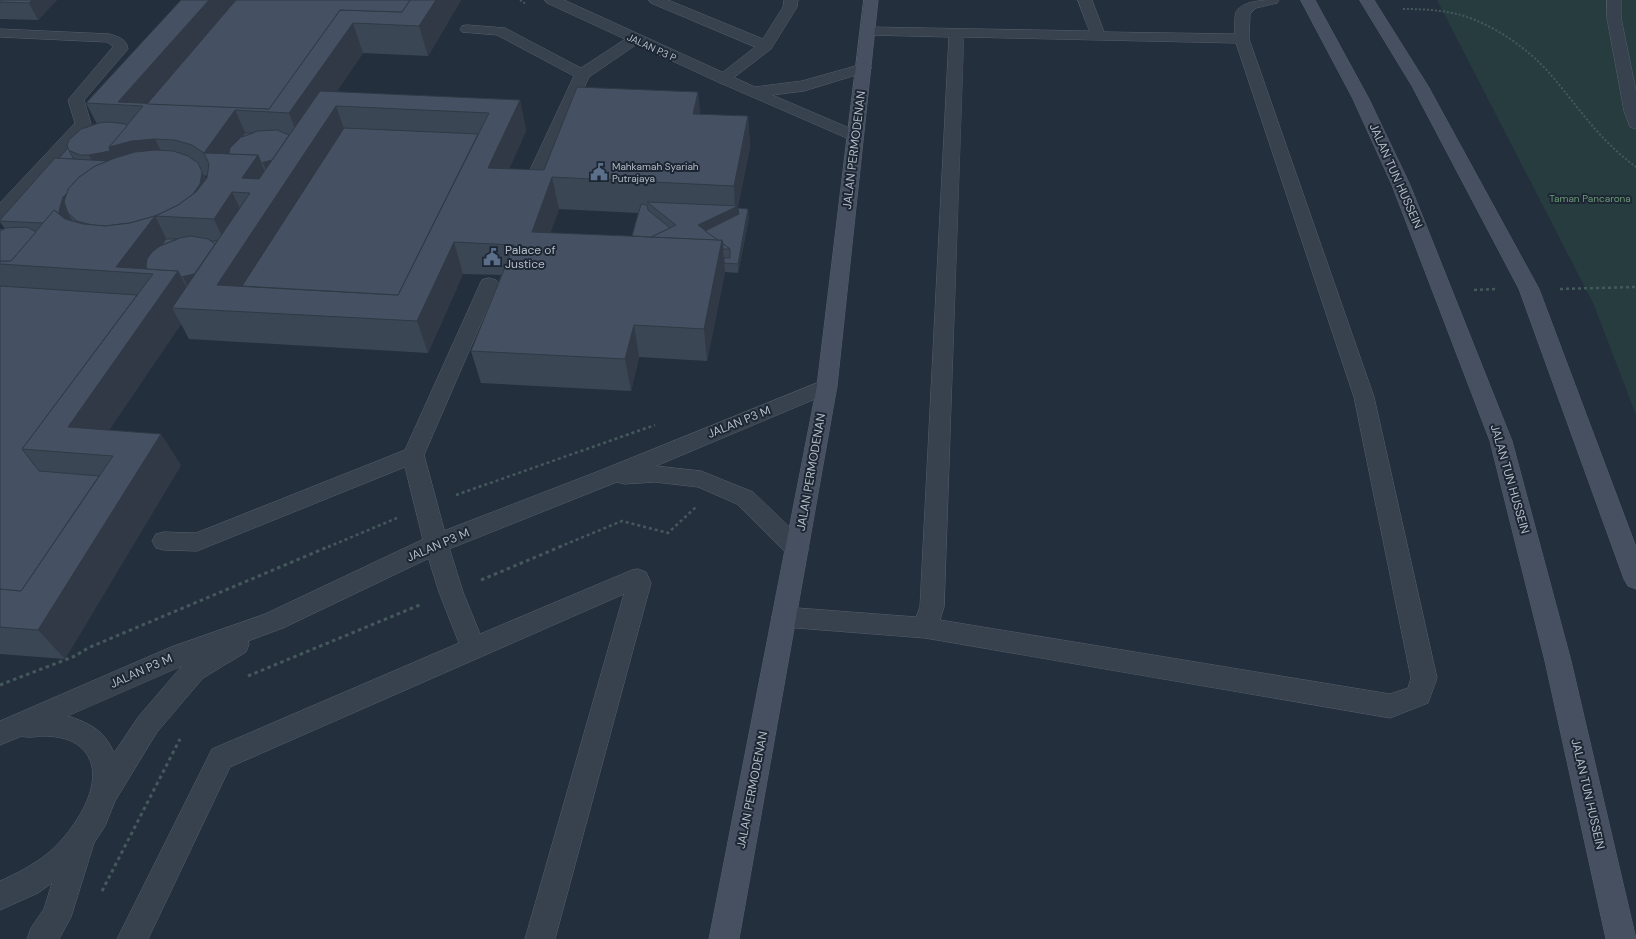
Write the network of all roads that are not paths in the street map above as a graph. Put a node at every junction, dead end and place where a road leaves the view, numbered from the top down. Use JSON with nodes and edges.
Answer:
{"nodes":[{"id":1,"x":552,"y":0,"type":"edge"},
{"id":2,"x":656,"y":0,"type":"edge"},
{"id":3,"x":791,"y":0,"type":"edge"},
{"id":4,"x":871,"y":0,"type":"edge"},
{"id":5,"x":1085,"y":0,"type":"edge"},
{"id":6,"x":1267,"y":0,"type":"edge"},
{"id":7,"x":1272,"y":0,"type":"edge"},
{"id":8,"x":1308,"y":0,"type":"edge"},
{"id":9,"x":1614,"y":0,"type":"edge"},
{"id":10,"x":1370,"y":4,"type":"edge"},
{"id":11,"x":467,"y":29,"type":"dead end"},
{"id":12,"x":869,"y":31,"type":"junction"},
{"id":13,"x":0,"y":33,"type":"edge"},
{"id":14,"x":957,"y":33,"type":"junction"},
{"id":15,"x":1098,"y":36,"type":"junction"},
{"id":16,"x":635,"y":39,"type":"junction"},
{"id":17,"x":1242,"y":39,"type":"junction"},
{"id":18,"x":766,"y":46,"type":"junction"},
{"id":19,"x":864,"y":68,"type":"junction"},
{"id":20,"x":582,"y":74,"type":"junction"},
{"id":21,"x":723,"y":79,"type":"junction"},
{"id":22,"x":753,"y":92,"type":"junction"},
{"id":23,"x":1636,"y":124,"type":"edge"},
{"id":24,"x":855,"y":136,"type":"junction"},
{"id":25,"x":532,"y":185,"type":"edge"},
{"id":26,"x":0,"y":214,"type":"edge"},
{"id":27,"x":489,"y":284,"type":"dead end"},
{"id":28,"x":827,"y":386,"type":"junction"},
{"id":29,"x":413,"y":455,"type":"junction"},
{"id":30,"x":606,"y":477,"type":"junction"},
{"id":31,"x":164,"y":541,"type":"dead end"},
{"id":32,"x":436,"y":544,"type":"junction"},
{"id":33,"x":797,"y":549,"type":"junction"},
{"id":34,"x":1636,"y":579,"type":"edge"},
{"id":35,"x":784,"y":617,"type":"junction"},
{"id":36,"x":274,"y":621,"type":"junction"},
{"id":37,"x":925,"y":628,"type":"junction"},
{"id":38,"x":474,"y":649,"type":"junction"},
{"id":39,"x":6,"y":731,"type":"edge"},
{"id":40,"x":103,"y":795,"type":"junction"},
{"id":41,"x":81,"y":838,"type":"junction"},
{"id":42,"x":0,"y":896,"type":"edge"},
{"id":43,"x":42,"y":939,"type":"edge"},
{"id":44,"x":132,"y":939,"type":"edge"},
{"id":45,"x":540,"y":939,"type":"edge"},
{"id":46,"x":724,"y":939,"type":"edge"},
{"id":47,"x":1621,"y":939,"type":"edge"}],
"edges":[{"from":1,"to":16,"type":"street","name":"JALAN P3 P"},
{"from":2,"to":18,"type":"street"},
{"from":3,"to":18,"type":"street"},
{"from":4,"to":12,"type":"main road","name":"JALAN PERMODENAN"},
{"from":5,"to":15,"type":"street"},
{"from":6,"to":7,"type":"street"},
{"from":6,"to":17,"type":"street"},
{"from":8,"to":47,"type":"main road","name":"JALAN TUN HUSSEIN"},
{"from":9,"to":23,"type":"street"},
{"from":10,"to":34,"type":"main road"},
{"from":11,"to":20,"type":"street"},
{"from":12,"to":14,"type":"street"},
{"from":12,"to":19,"type":"main road","name":"JALAN PERMODENAN"},
{"from":13,"to":26,"type":"street"},
{"from":14,"to":15,"type":"street"},
{"from":14,"to":37,"type":"street"},
{"from":15,"to":17,"type":"street"},
{"from":16,"to":20,"type":"street"},
{"from":16,"to":21,"type":"street","name":"JALAN P3 P"},
{"from":17,"to":37,"type":"street"},
{"from":18,"to":21,"type":"street"},
{"from":19,"to":22,"type":"street"},
{"from":19,"to":24,"type":"main road","name":"JALAN PERMODENAN"},
{"from":20,"to":25,"type":"street"},
{"from":21,"to":22,"type":"street","name":"JALAN P3 P"},
{"from":22,"to":24,"type":"street","name":"JALAN P3 P"},
{"from":24,"to":28,"type":"main road","name":"JALAN PERMODENAN"},
{"from":27,"to":29,"type":"street"},
{"from":28,"to":30,"type":"street","name":"JALAN P3 M"},
{"from":28,"to":33,"type":"main road","name":"JALAN PERMODENAN"},
{"from":29,"to":31,"type":"street"},
{"from":29,"to":32,"type":"street"},
{"from":30,"to":32,"type":"street","name":"JALAN P3 M"},
{"from":30,"to":33,"type":"street","name":"JALAN P3 M"},
{"from":32,"to":36,"type":"street","name":"JALAN P3 M"},
{"from":32,"to":38,"type":"street"},
{"from":33,"to":35,"type":"main road","name":"JALAN PERMODENAN"},
{"from":35,"to":37,"type":"street"},
{"from":35,"to":46,"type":"main road","name":"JALAN PERMODENAN"},
{"from":36,"to":39,"type":"street","name":"JALAN P3 M"},
{"from":36,"to":40,"type":"street","name":"JALAN P3 M"},
{"from":38,"to":44,"type":"street"},
{"from":38,"to":45,"type":"street"},
{"from":39,"to":40,"type":"street","name":"JALAN P3 M"},
{"from":40,"to":41,"type":"street","name":"JALAN P3 M"},
{"from":41,"to":42,"type":"street","name":"JALAN P3 M"},
{"from":41,"to":43,"type":"street","name":"JALAN P3 M"}]}
